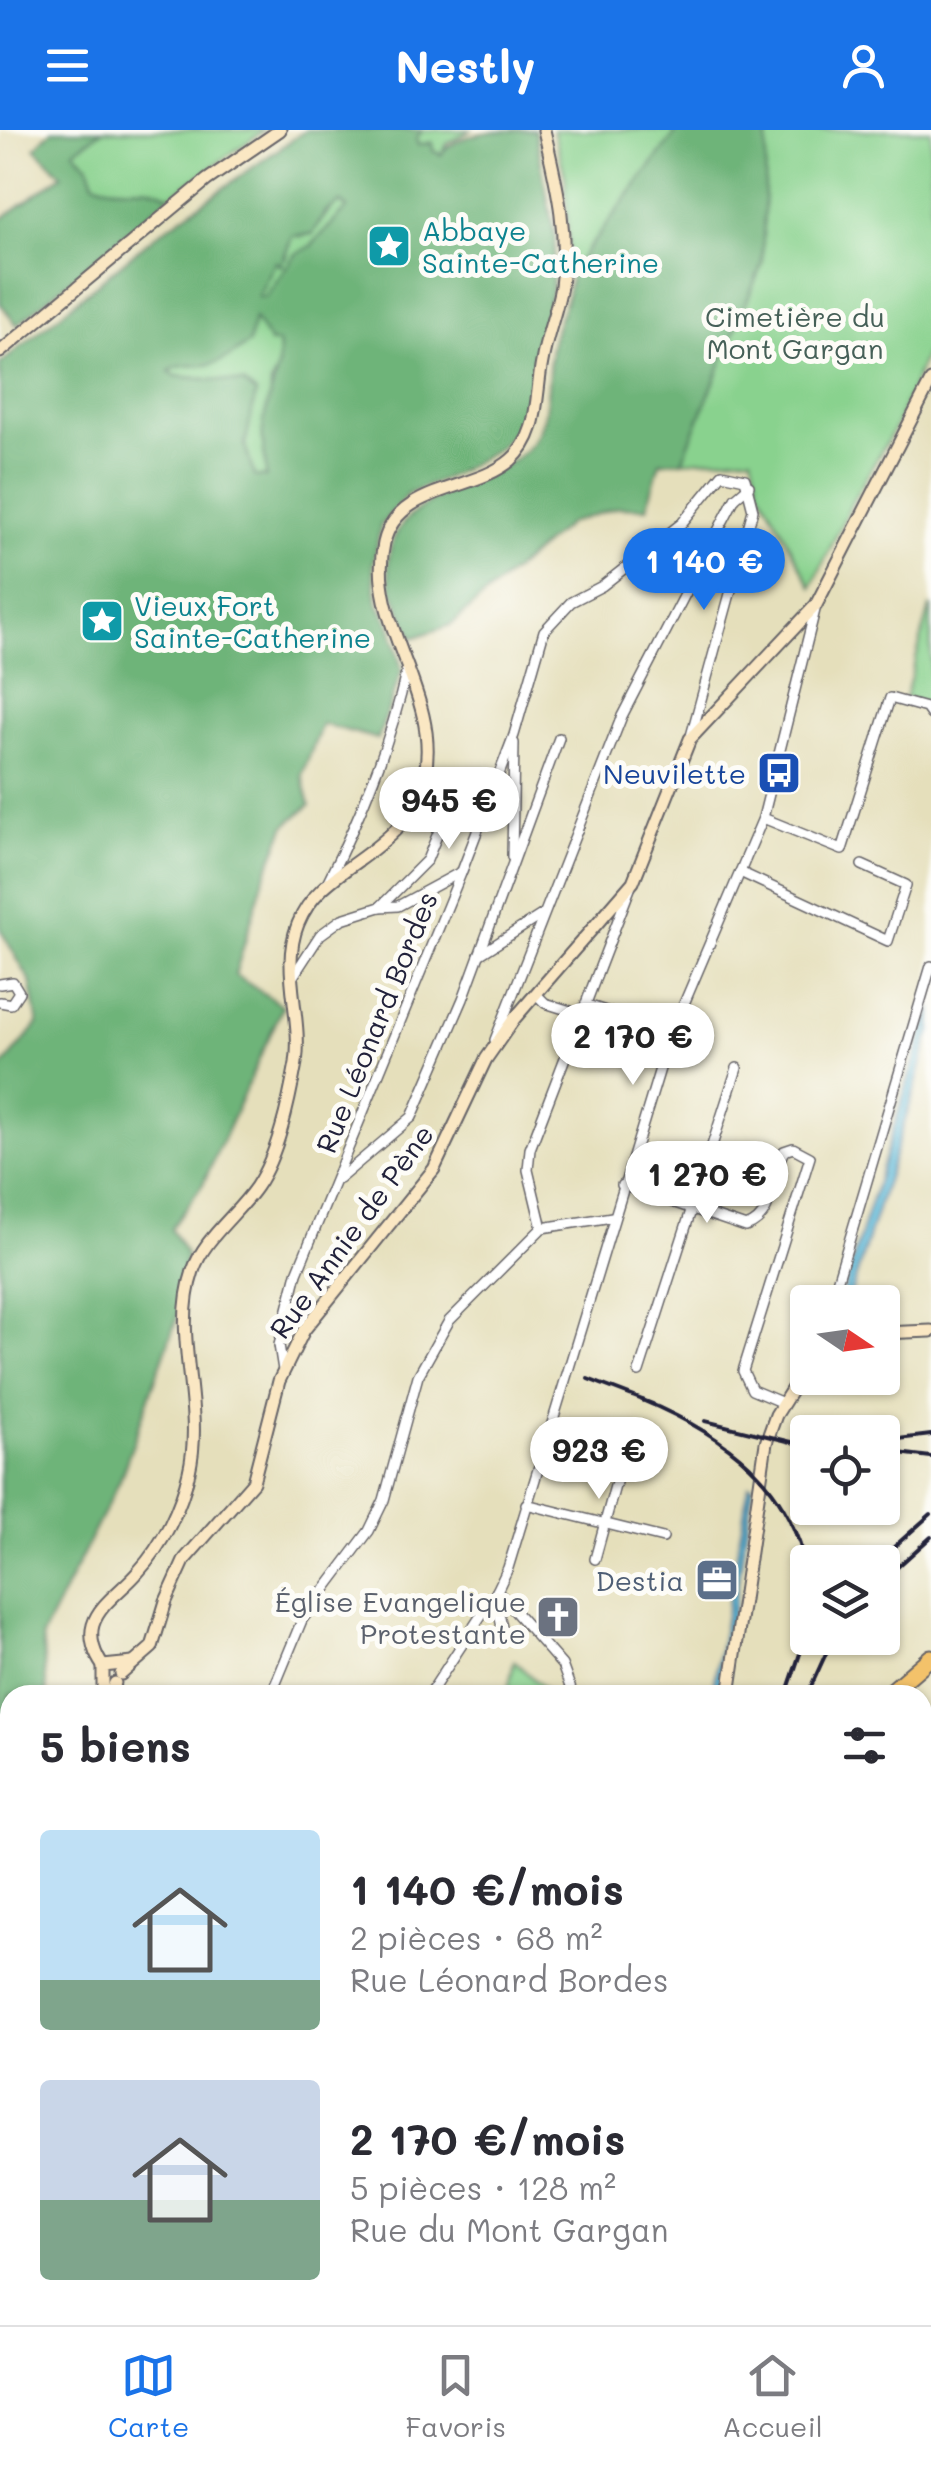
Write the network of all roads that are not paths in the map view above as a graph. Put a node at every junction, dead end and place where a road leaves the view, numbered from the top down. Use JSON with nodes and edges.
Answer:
{"nodes":[{"id":1,"x":280,"y":130,"type":"edge"},
{"id":2,"x":544,"y":130,"type":"edge"},
{"id":3,"x":0,"y":352,"type":"edge"},
{"id":4,"x":931,"y":381,"type":"edge"},
{"id":5,"x":749,"y":486,"type":"junction"},
{"id":6,"x":816,"y":605,"type":"junction"},
{"id":7,"x":408,"y":666,"type":"junction"},
{"id":8,"x":931,"y":715,"type":"edge"},
{"id":9,"x":514,"y":735,"type":"junction"},
{"id":10,"x":559,"y":738,"type":"dead end"},
{"id":11,"x":690,"y":739,"type":"junction"},
{"id":12,"x":762,"y":818,"type":"junction"},
{"id":13,"x":442,"y":821,"type":"dead end"},
{"id":14,"x":512,"y":864,"type":"junction"},
{"id":15,"x":862,"y":865,"type":"dead end"},
{"id":16,"x":462,"y":872,"type":"junction"},
{"id":17,"x":740,"y":872,"type":"junction"},
{"id":18,"x":633,"y":882,"type":"junction"},
{"id":19,"x":325,"y":888,"type":"junction"},
{"id":20,"x":380,"y":908,"type":"junction"},
{"id":21,"x":544,"y":914,"type":"junction"},
{"id":22,"x":479,"y":955,"type":"junction"},
{"id":23,"x":931,"y":966,"type":"edge"},
{"id":24,"x":292,"y":978,"type":"junction"},
{"id":25,"x":0,"y":984,"type":"edge"},
{"id":26,"x":536,"y":994,"type":"junction"},
{"id":27,"x":0,"y":1002,"type":"edge"},
{"id":28,"x":585,"y":1010,"type":"junction"},
{"id":29,"x":671,"y":1032,"type":"junction"},
{"id":30,"x":492,"y":1049,"type":"junction"},
{"id":31,"x":737,"y":1068,"type":"dead end"},
{"id":32,"x":335,"y":1182,"type":"junction"},
{"id":33,"x":622,"y":1185,"type":"junction"},
{"id":34,"x":692,"y":1209,"type":"junction"},
{"id":35,"x":612,"y":1217,"type":"junction"},
{"id":36,"x":542,"y":1228,"type":"junction"},
{"id":37,"x":836,"y":1285,"type":"edge"},
{"id":38,"x":931,"y":1331,"type":"edge"},
{"id":39,"x":900,"y":1332,"type":"edge"},
{"id":40,"x":283,"y":1370,"type":"junction"},
{"id":41,"x":639,"y":1372,"type":"dead end"},
{"id":42,"x":790,"y":1391,"type":"edge"},
{"id":43,"x":783,"y":1402,"type":"junction"},
{"id":44,"x":630,"y":1431,"type":"dead end"},
{"id":45,"x":526,"y":1504,"type":"junction"},
{"id":46,"x":606,"y":1523,"type":"junction"},
{"id":47,"x":663,"y":1538,"type":"dead end"},
{"id":48,"x":595,"y":1558,"type":"dead end"},
{"id":49,"x":496,"y":1593,"type":"junction"},
{"id":50,"x":504,"y":1637,"type":"dead end"},
{"id":51,"x":931,"y":1657,"type":"edge"},
{"id":52,"x":110,"y":1680,"type":"edge"},
{"id":53,"x":276,"y":1685,"type":"edge"},
{"id":54,"x":436,"y":1685,"type":"edge"},
{"id":55,"x":569,"y":1685,"type":"edge"},
{"id":56,"x":730,"y":1685,"type":"edge"},
{"id":57,"x":899,"y":1685,"type":"edge"}],
"edges":[{"from":1,"to":3,"type":"street"},
{"from":2,"to":7,"type":"street","name":"Rue Annie de Pène"},
{"from":4,"to":6,"type":"street","name":"Rue Annie de Pène"},
{"from":5,"to":9,"type":"street","name":"Rue Léonard Bordes"},
{"from":5,"to":11,"type":"street"},
{"from":5,"to":21,"type":"street"},
{"from":6,"to":11,"type":"street","name":"Rue Annie de Pène"},
{"from":6,"to":12,"type":"street"},
{"from":7,"to":19,"type":"street"},
{"from":7,"to":19,"type":"street","name":"Rue Annie de Pène"},
{"from":8,"to":12,"type":"street"},
{"from":9,"to":14,"type":"street"},
{"from":9,"to":16,"type":"street","name":"Rue Léonard Bordes"},
{"from":10,"to":14,"type":"street"},
{"from":11,"to":18,"type":"street","name":"Rue Annie de Pène"},
{"from":12,"to":17,"type":"street"},
{"from":13,"to":20,"type":"street"},
{"from":14,"to":22,"type":"street"},
{"from":15,"to":17,"type":"street"},
{"from":16,"to":20,"type":"street"},
{"from":16,"to":32,"type":"street","name":"Rue Léonard Bordes"},
{"from":17,"to":29,"type":"street"},
{"from":18,"to":26,"type":"street","name":"Rue Annie de Pène"},
{"from":18,"to":28,"type":"street"},
{"from":19,"to":24,"type":"street","name":"Rue Annie de Pène"},
{"from":20,"to":24,"type":"street"},
{"from":21,"to":22,"type":"street"},
{"from":21,"to":30,"type":"street"},
{"from":22,"to":32,"type":"street"},
{"from":23,"to":37,"type":"street"},
{"from":24,"to":52,"type":"street","name":"Rue Annie de Pène"},
{"from":25,"to":27,"type":"street"},
{"from":26,"to":28,"type":"street"},
{"from":26,"to":30,"type":"street","name":"Rue Annie de Pène"},
{"from":28,"to":29,"type":"street"},
{"from":28,"to":36,"type":"street"},
{"from":29,"to":33,"type":"street"},
{"from":30,"to":40,"type":"street","name":"Rue Annie de Pène"},
{"from":31,"to":34,"type":"street"},
{"from":32,"to":40,"type":"street","name":"Rue Léonard Bordes"},
{"from":33,"to":34,"type":"street"},
{"from":33,"to":35,"type":"street"},
{"from":34,"to":41,"type":"street"},
{"from":34,"to":43,"type":"street"},
{"from":35,"to":36,"type":"street"},
{"from":35,"to":45,"type":"street"},
{"from":36,"to":53,"type":"street"},
{"from":38,"to":39,"type":"street"},
{"from":40,"to":52,"type":"street","name":"Rue Annie de Pène"},
{"from":42,"to":43,"type":"street"},
{"from":43,"to":56,"type":"street"},
{"from":44,"to":46,"type":"street"},
{"from":45,"to":46,"type":"street"},
{"from":45,"to":49,"type":"street"},
{"from":46,"to":47,"type":"street"},
{"from":46,"to":48,"type":"street"},
{"from":49,"to":50,"type":"street"},
{"from":49,"to":54,"type":"street"},
{"from":49,"to":55,"type":"street"},
{"from":51,"to":57,"type":"highway"}]}
